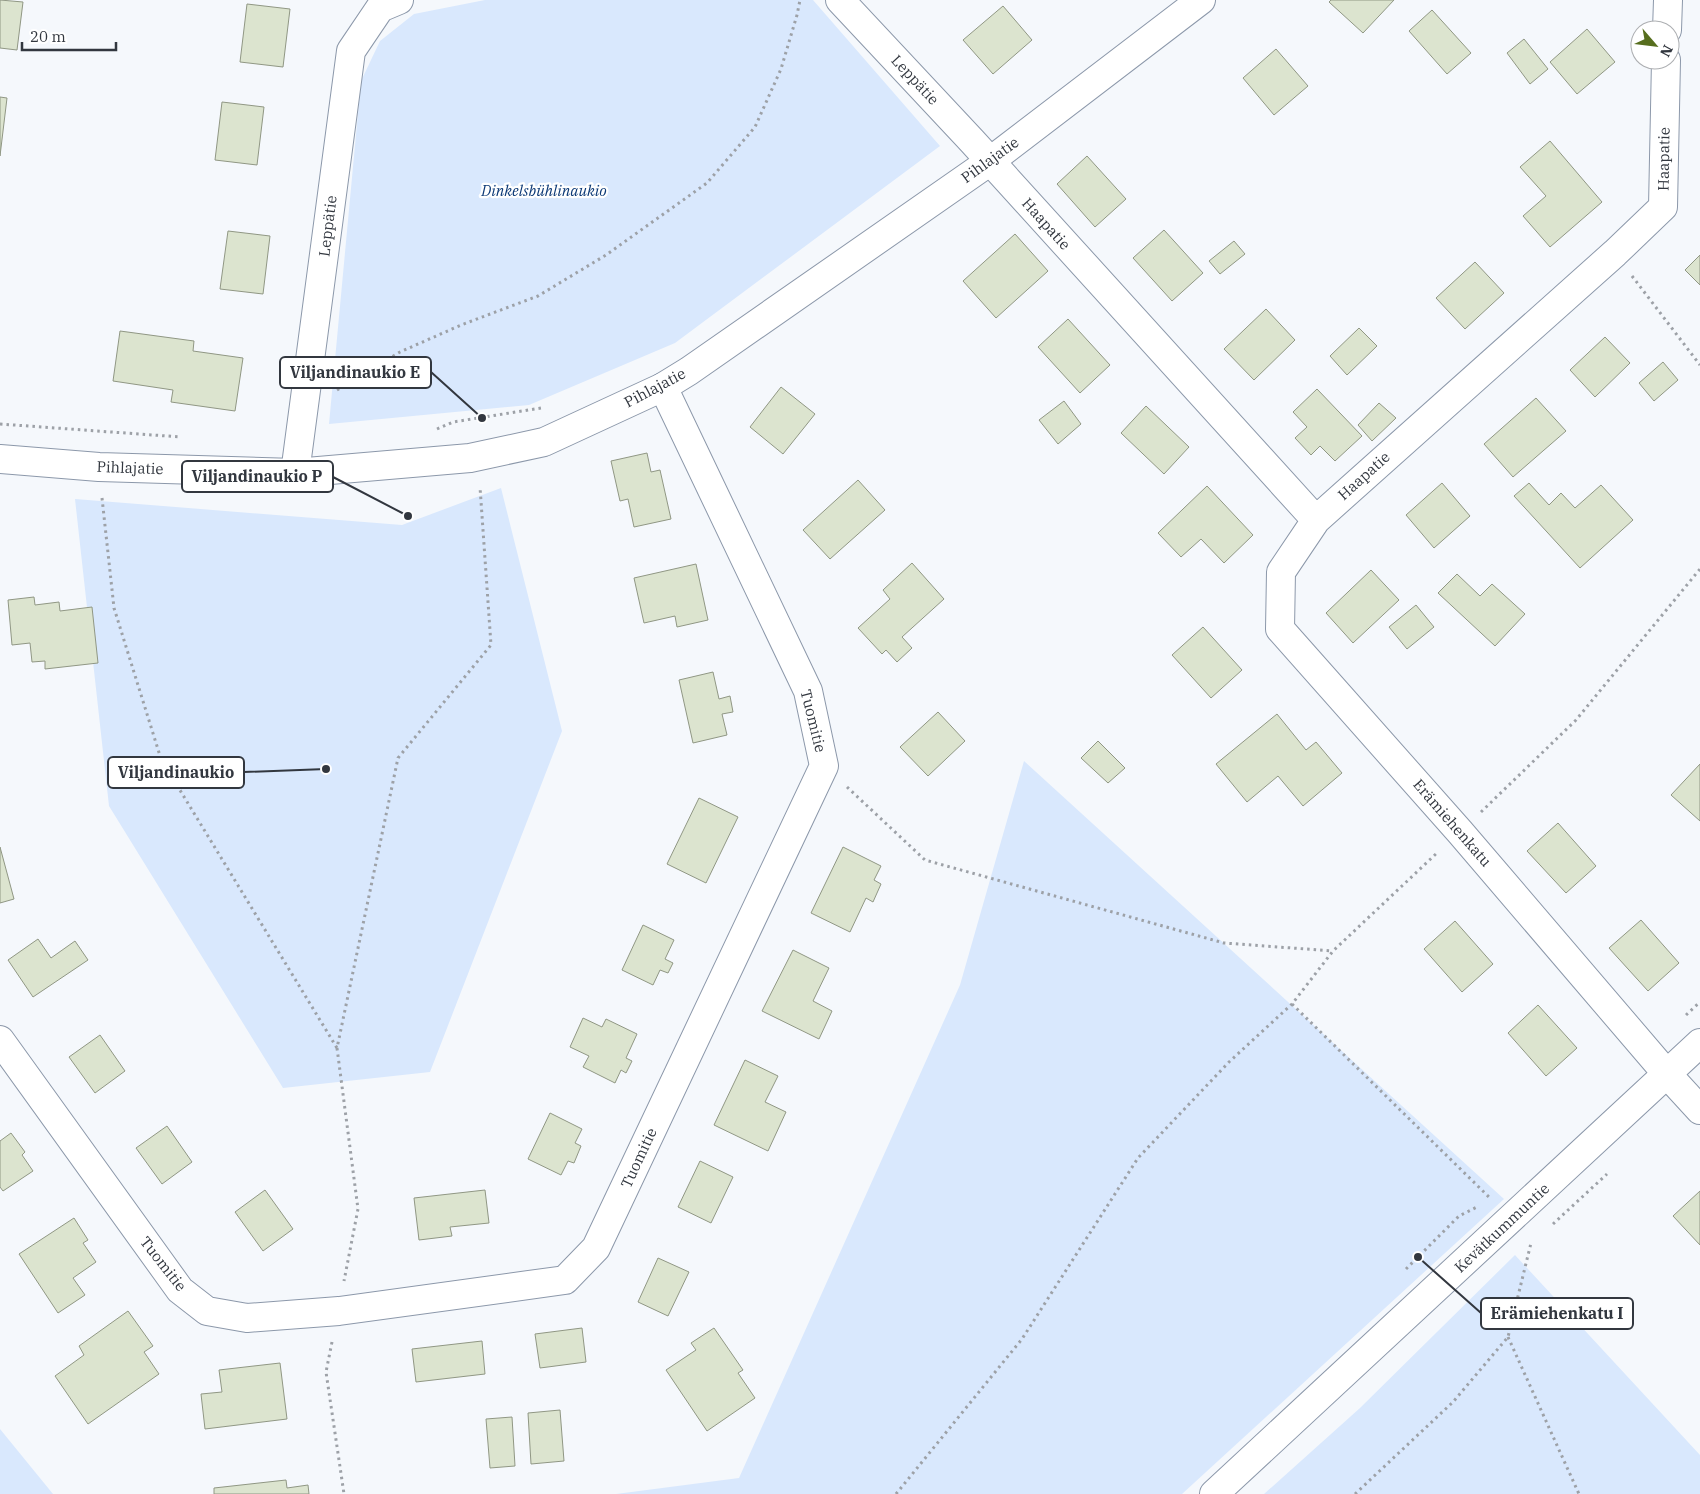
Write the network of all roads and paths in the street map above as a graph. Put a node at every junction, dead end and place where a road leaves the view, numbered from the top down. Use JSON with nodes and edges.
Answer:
{"nodes":[{"id":1,"x":399,"y":0,"type":"edge"},
{"id":2,"x":800,"y":0,"type":"edge"},
{"id":3,"x":840,"y":0,"type":"edge"},
{"id":4,"x":1201,"y":0,"type":"edge"},
{"id":5,"x":1668,"y":0,"type":"edge"},
{"id":6,"x":1667,"y":20,"type":"edge"},
{"id":7,"x":1666,"y":70,"type":"edge"},
{"id":8,"x":990,"y":162,"type":"junction"},
{"id":9,"x":1615,"y":253,"type":"junction"},
{"id":10,"x":1700,"y":365,"type":"edge"},
{"id":11,"x":664,"y":387,"type":"junction"},
{"id":12,"x":545,"y":408,"type":"dead end"},
{"id":13,"x":304,"y":409,"type":"junction"},
{"id":14,"x":0,"y":424,"type":"edge"},
{"id":15,"x":435,"y":430,"type":"dead end"},
{"id":16,"x":184,"y":437,"type":"dead end"},
{"id":17,"x":470,"y":458,"type":"junction"},
{"id":18,"x":0,"y":459,"type":"edge"},
{"id":19,"x":98,"y":467,"type":"junction"},
{"id":20,"x":295,"y":473,"type":"junction"},
{"id":21,"x":1316,"y":520,"type":"junction"},
{"id":22,"x":1700,"y":569,"type":"edge"},
{"id":23,"x":824,"y":766,"type":"junction"},
{"id":24,"x":1460,"y":832,"type":"junction"},
{"id":25,"x":1334,"y":951,"type":"junction"},
{"id":26,"x":1292,"y":1004,"type":"junction"},
{"id":27,"x":0,"y":1040,"type":"edge"},
{"id":28,"x":1700,"y":1043,"type":"edge"},
{"id":29,"x":337,"y":1048,"type":"junction"},
{"id":30,"x":1667,"y":1074,"type":"junction"},
{"id":31,"x":1700,"y":1110,"type":"edge"},
{"id":32,"x":1609,"y":1172,"type":"dead end"},
{"id":33,"x":1509,"y":1222,"type":"junction"},
{"id":34,"x":1546,"y":1230,"type":"dead end"},
{"id":35,"x":1406,"y":1269,"type":"dead end"},
{"id":36,"x":338,"y":1311,"type":"junction"},
{"id":37,"x":1508,"y":1337,"type":"junction"},
{"id":38,"x":344,"y":1494,"type":"edge"},
{"id":39,"x":896,"y":1494,"type":"edge"},
{"id":40,"x":1214,"y":1494,"type":"edge"},
{"id":41,"x":1355,"y":1494,"type":"edge"},
{"id":42,"x":1579,"y":1494,"type":"edge"}],
"edges":[{"from":1,"to":13,"type":"street","name":"Leppätie"},
{"from":2,"to":13,"type":"path"},
{"from":3,"to":8,"type":"street","name":"Leppätie"},
{"from":4,"to":8,"type":"street","name":"Pihlajatie"},
{"from":5,"to":6,"type":"street"},
{"from":7,"to":9,"type":"street","name":"Haapatie"},
{"from":8,"to":11,"type":"street","name":"Pihlajatie"},
{"from":8,"to":21,"type":"street","name":"Haapatie"},
{"from":9,"to":10,"type":"path"},
{"from":9,"to":21,"type":"street","name":"Haapatie"},
{"from":11,"to":17,"type":"street","name":"Pihlajatie"},
{"from":11,"to":23,"type":"street","name":"Tuomitie"},
{"from":12,"to":15,"type":"path"},
{"from":13,"to":20,"type":"street","name":"Leppätie"},
{"from":14,"to":16,"type":"path"},
{"from":17,"to":20,"type":"street","name":"Pihlajatie"},
{"from":17,"to":29,"type":"path"},
{"from":18,"to":19,"type":"street","name":"Pihlajatie"},
{"from":19,"to":20,"type":"street","name":"Pihlajatie"},
{"from":19,"to":29,"type":"path"},
{"from":21,"to":24,"type":"street","name":"Erämiehenkatu"},
{"from":22,"to":24,"type":"path"},
{"from":23,"to":25,"type":"path"},
{"from":23,"to":36,"type":"street","name":"Tuomitie"},
{"from":24,"to":25,"type":"path"},
{"from":24,"to":30,"type":"street","name":"Erämiehenkatu"},
{"from":25,"to":26,"type":"path"},
{"from":26,"to":35,"type":"path"},
{"from":26,"to":39,"type":"path"},
{"from":27,"to":36,"type":"street","name":"Tuomitie"},
{"from":28,"to":30,"type":"street","name":"Kevätkummuntie"},
{"from":29,"to":36,"type":"path"},
{"from":30,"to":31,"type":"street","name":"Erämiehenkatu"},
{"from":30,"to":33,"type":"street","name":"Kevätkummuntie"},
{"from":32,"to":34,"type":"path"},
{"from":33,"to":37,"type":"path"},
{"from":33,"to":40,"type":"street","name":"Kevätkummuntie"},
{"from":36,"to":38,"type":"path"},
{"from":37,"to":41,"type":"path"},
{"from":37,"to":42,"type":"path"}]}
